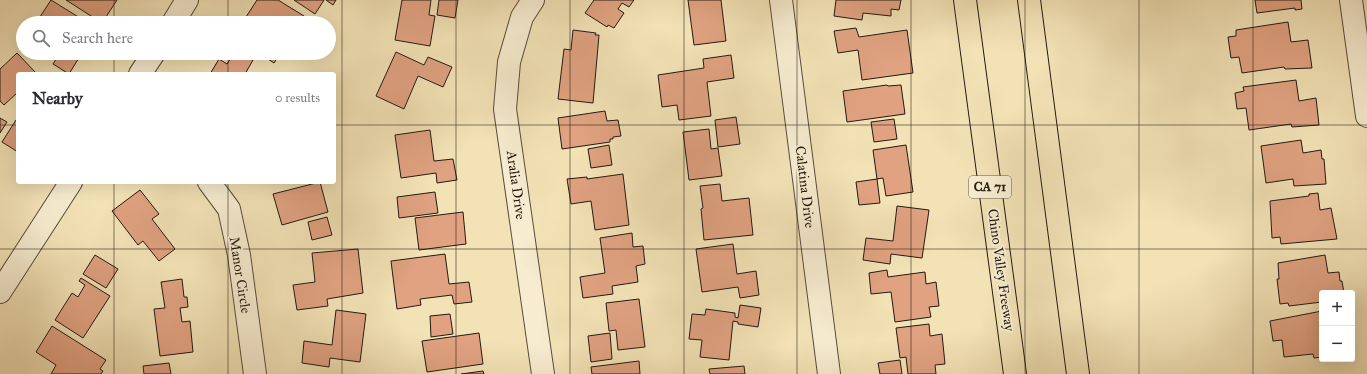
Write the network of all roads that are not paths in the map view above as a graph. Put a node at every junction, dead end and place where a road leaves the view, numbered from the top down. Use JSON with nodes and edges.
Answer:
{"nodes":[{"id":1,"x":187,"y":0,"type":"edge"},
{"id":2,"x":533,"y":0,"type":"edge"},
{"id":3,"x":781,"y":0,"type":"edge"},
{"id":4,"x":965,"y":0,"type":"edge"},
{"id":5,"x":1029,"y":0,"type":"edge"},
{"id":6,"x":1350,"y":0,"type":"edge"},
{"id":7,"x":177,"y":16,"type":"edge"},
{"id":8,"x":149,"y":60,"type":"edge"},
{"id":9,"x":141,"y":72,"type":"edge"},
{"id":10,"x":1367,"y":112,"type":"edge"},
{"id":11,"x":70,"y":184,"type":"edge"},
{"id":12,"x":211,"y":184,"type":"edge"},
{"id":13,"x":0,"y":292,"type":"edge"},
{"id":14,"x":254,"y":374,"type":"edge"},
{"id":15,"x":543,"y":374,"type":"edge"},
{"id":16,"x":829,"y":374,"type":"edge"},
{"id":17,"x":1015,"y":374,"type":"edge"},
{"id":18,"x":1078,"y":374,"type":"edge"}],
"edges":[{"from":1,"to":7,"type":"street"},
{"from":2,"to":15,"type":"street","name":"Aralia Drive"},
{"from":3,"to":16,"type":"street","name":"Calatina Drive"},
{"from":4,"to":17,"type":"highway","name":"Chino Valley Freeway","number":"CA 71"},
{"from":5,"to":18,"type":"highway"},
{"from":6,"to":10,"type":"street"},
{"from":8,"to":9,"type":"street"},
{"from":11,"to":13,"type":"street"},
{"from":12,"to":14,"type":"street","name":"Manor Circle"}]}
